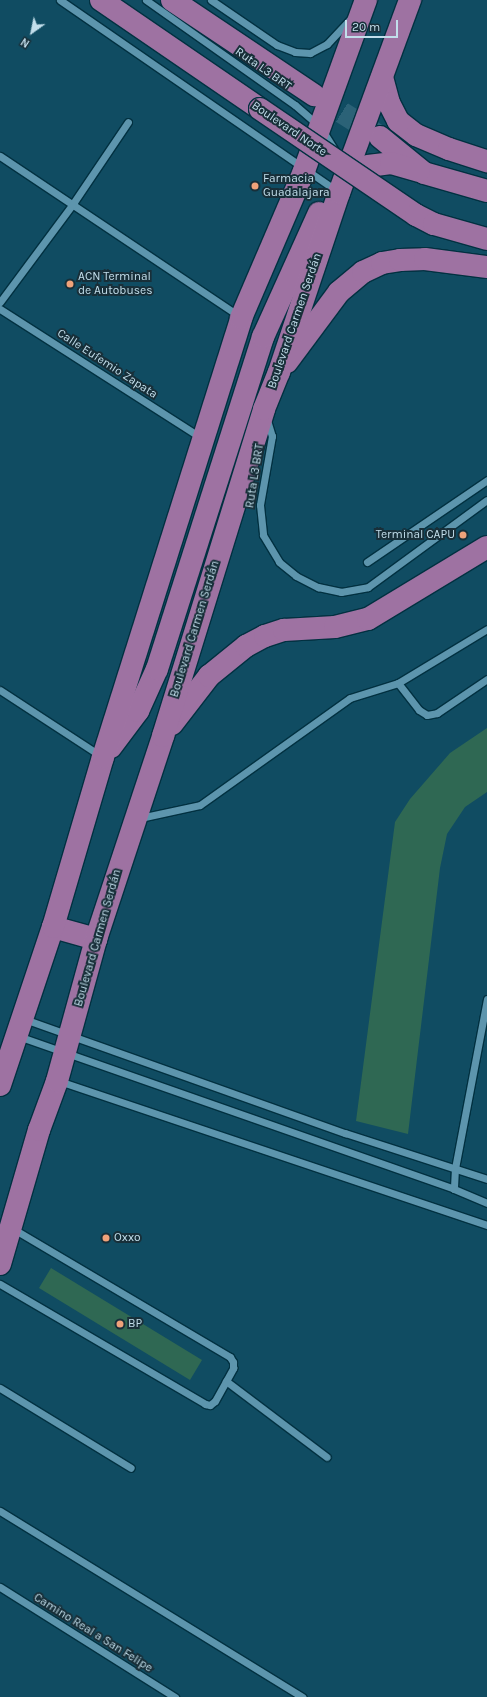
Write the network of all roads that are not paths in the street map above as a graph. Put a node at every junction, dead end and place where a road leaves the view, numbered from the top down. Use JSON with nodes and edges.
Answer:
{"nodes":[{"id":1,"x":60,"y":0,"type":"edge"},
{"id":2,"x":101,"y":0,"type":"edge"},
{"id":3,"x":146,"y":0,"type":"edge"},
{"id":4,"x":172,"y":0,"type":"edge"},
{"id":5,"x":211,"y":0,"type":"edge"},
{"id":6,"x":365,"y":0,"type":"edge"},
{"id":7,"x":410,"y":0,"type":"edge"},
{"id":8,"x":382,"y":77,"type":"junction"},
{"id":9,"x":314,"y":95,"type":"tunnel mouth"},
{"id":10,"x":128,"y":122,"type":"dead end"},
{"id":11,"x":321,"y":128,"type":"junction"},
{"id":12,"x":380,"y":137,"type":"tunnel mouth"},
{"id":13,"x":0,"y":156,"type":"edge"},
{"id":14,"x":487,"y":161,"type":"edge"},
{"id":15,"x":368,"y":166,"type":"dead end"},
{"id":16,"x":304,"y":171,"type":"junction"},
{"id":17,"x":424,"y":173,"type":"junction"},
{"id":18,"x":343,"y":185,"type":"junction"},
{"id":19,"x":487,"y":191,"type":"edge"},
{"id":20,"x":72,"y":205,"type":"junction"},
{"id":21,"x":319,"y":213,"type":"dead end"},
{"id":22,"x":487,"y":239,"type":"edge"},
{"id":23,"x":487,"y":266,"type":"edge"},
{"id":24,"x":0,"y":302,"type":"edge"},
{"id":25,"x":0,"y":309,"type":"edge"},
{"id":26,"x":241,"y":318,"type":"junction"},
{"id":27,"x":279,"y":372,"type":"junction"},
{"id":28,"x":264,"y":409,"type":"junction"},
{"id":29,"x":202,"y":438,"type":"junction"},
{"id":30,"x":487,"y":480,"type":"edge"},
{"id":31,"x":487,"y":500,"type":"edge"},
{"id":32,"x":487,"y":547,"type":"edge"},
{"id":33,"x":367,"y":562,"type":"dead end"},
{"id":34,"x":487,"y":629,"type":"edge"},
{"id":35,"x":487,"y":679,"type":"edge"},
{"id":36,"x":398,"y":683,"type":"junction"},
{"id":37,"x":0,"y":690,"type":"edge"},
{"id":38,"x":163,"y":736,"type":"junction"},
{"id":39,"x":103,"y":757,"type":"junction"},
{"id":40,"x":133,"y":820,"type":"junction"},
{"id":41,"x":53,"y":927,"type":"junction"},
{"id":42,"x":96,"y":940,"type":"junction"},
{"id":43,"x":487,"y":999,"type":"edge"},
{"id":44,"x":19,"y":1027,"type":"junction"},
{"id":45,"x":67,"y":1044,"type":"junction"},
{"id":46,"x":1,"y":1078,"type":"edge"},
{"id":47,"x":57,"y":1081,"type":"junction"},
{"id":48,"x":455,"y":1168,"type":"junction"},
{"id":49,"x":487,"y":1179,"type":"edge"},
{"id":50,"x":454,"y":1189,"type":"junction"},
{"id":51,"x":487,"y":1203,"type":"edge"},
{"id":52,"x":487,"y":1225,"type":"edge"},
{"id":53,"x":10,"y":1227,"type":"junction"},
{"id":54,"x":0,"y":1264,"type":"edge"},
{"id":55,"x":0,"y":1284,"type":"edge"},
{"id":56,"x":226,"y":1381,"type":"junction"},
{"id":57,"x":0,"y":1388,"type":"edge"},
{"id":58,"x":327,"y":1457,"type":"dead end"},
{"id":59,"x":131,"y":1468,"type":"dead end"},
{"id":60,"x":0,"y":1511,"type":"edge"},
{"id":61,"x":0,"y":1587,"type":"edge"},
{"id":62,"x":175,"y":1697,"type":"edge"},
{"id":63,"x":302,"y":1697,"type":"edge"}],
"edges":[{"from":1,"to":16,"type":"street","name":"Boulevard Norte"},
{"from":2,"to":22,"type":"main road","name":"Boulevard Norte","bridge":true},
{"from":3,"to":11,"type":"street","name":"Ruta L3 BRT"},
{"from":4,"to":9,"type":"main road"},
{"from":5,"to":6,"type":"street"},
{"from":6,"to":11,"type":"main road"},
{"from":7,"to":8,"type":"main road","name":"Boulevard Carmen Serdán"},
{"from":8,"to":14,"type":"main road"},
{"from":8,"to":18,"type":"main road","name":"Boulevard Carmen Serdán"},
{"from":10,"to":20,"type":"street"},
{"from":11,"to":16,"type":"main road"},
{"from":11,"to":18,"type":"street","name":"Ruta L3 BRT"},
{"from":12,"to":17,"type":"main road"},
{"from":13,"to":20,"type":"street"},
{"from":15,"to":17,"type":"main road"},
{"from":16,"to":18,"type":"street","name":"Boulevard Norte"},
{"from":16,"to":26,"type":"main road"},
{"from":17,"to":19,"type":"main road"},
{"from":18,"to":27,"type":"main road","name":"Boulevard Carmen Serdán"},
{"from":20,"to":24,"type":"street"},
{"from":20,"to":26,"type":"street"},
{"from":21,"to":39,"type":"main road"},
{"from":23,"to":27,"type":"main road"},
{"from":25,"to":29,"type":"street","name":"Calle Eufemio Zapata"},
{"from":26,"to":29,"type":"main road"},
{"from":27,"to":28,"type":"main road","name":"Boulevard Carmen Serdán"},
{"from":28,"to":31,"type":"street","name":"Ruta L3 BRT"},
{"from":28,"to":38,"type":"main road","name":"Boulevard Carmen Serdán"},
{"from":29,"to":39,"type":"main road"},
{"from":30,"to":33,"type":"street"},
{"from":32,"to":38,"type":"main road"},
{"from":34,"to":36,"type":"street"},
{"from":35,"to":36,"type":"street"},
{"from":36,"to":40,"type":"street"},
{"from":37,"to":39,"type":"street"},
{"from":38,"to":40,"type":"main road","name":"Boulevard Carmen Serdán"},
{"from":39,"to":41,"type":"main road"},
{"from":40,"to":42,"type":"main road","name":"Boulevard Carmen Serdán"},
{"from":41,"to":42,"type":"main road"},
{"from":41,"to":44,"type":"main road"},
{"from":42,"to":45,"type":"main road","name":"Boulevard Carmen Serdán"},
{"from":43,"to":48,"type":"street"},
{"from":44,"to":45,"type":"street"},
{"from":44,"to":45,"type":"street"},
{"from":44,"to":46,"type":"main road"},
{"from":45,"to":47,"type":"main road","name":"Boulevard Carmen Serdán"},
{"from":45,"to":48,"type":"street"},
{"from":45,"to":50,"type":"street"},
{"from":47,"to":52,"type":"street"},
{"from":47,"to":53,"type":"main road","name":"Boulevard Carmen Serdán"},
{"from":48,"to":49,"type":"street"},
{"from":48,"to":50,"type":"street"},
{"from":50,"to":51,"type":"street"},
{"from":53,"to":54,"type":"main road","name":"Boulevard Carmen Serdán"},
{"from":53,"to":56,"type":"street"},
{"from":55,"to":56,"type":"street"},
{"from":56,"to":58,"type":"street"},
{"from":57,"to":59,"type":"street"},
{"from":60,"to":63,"type":"street"},
{"from":61,"to":62,"type":"street","name":"Camino Real a San Felipe"}]}
